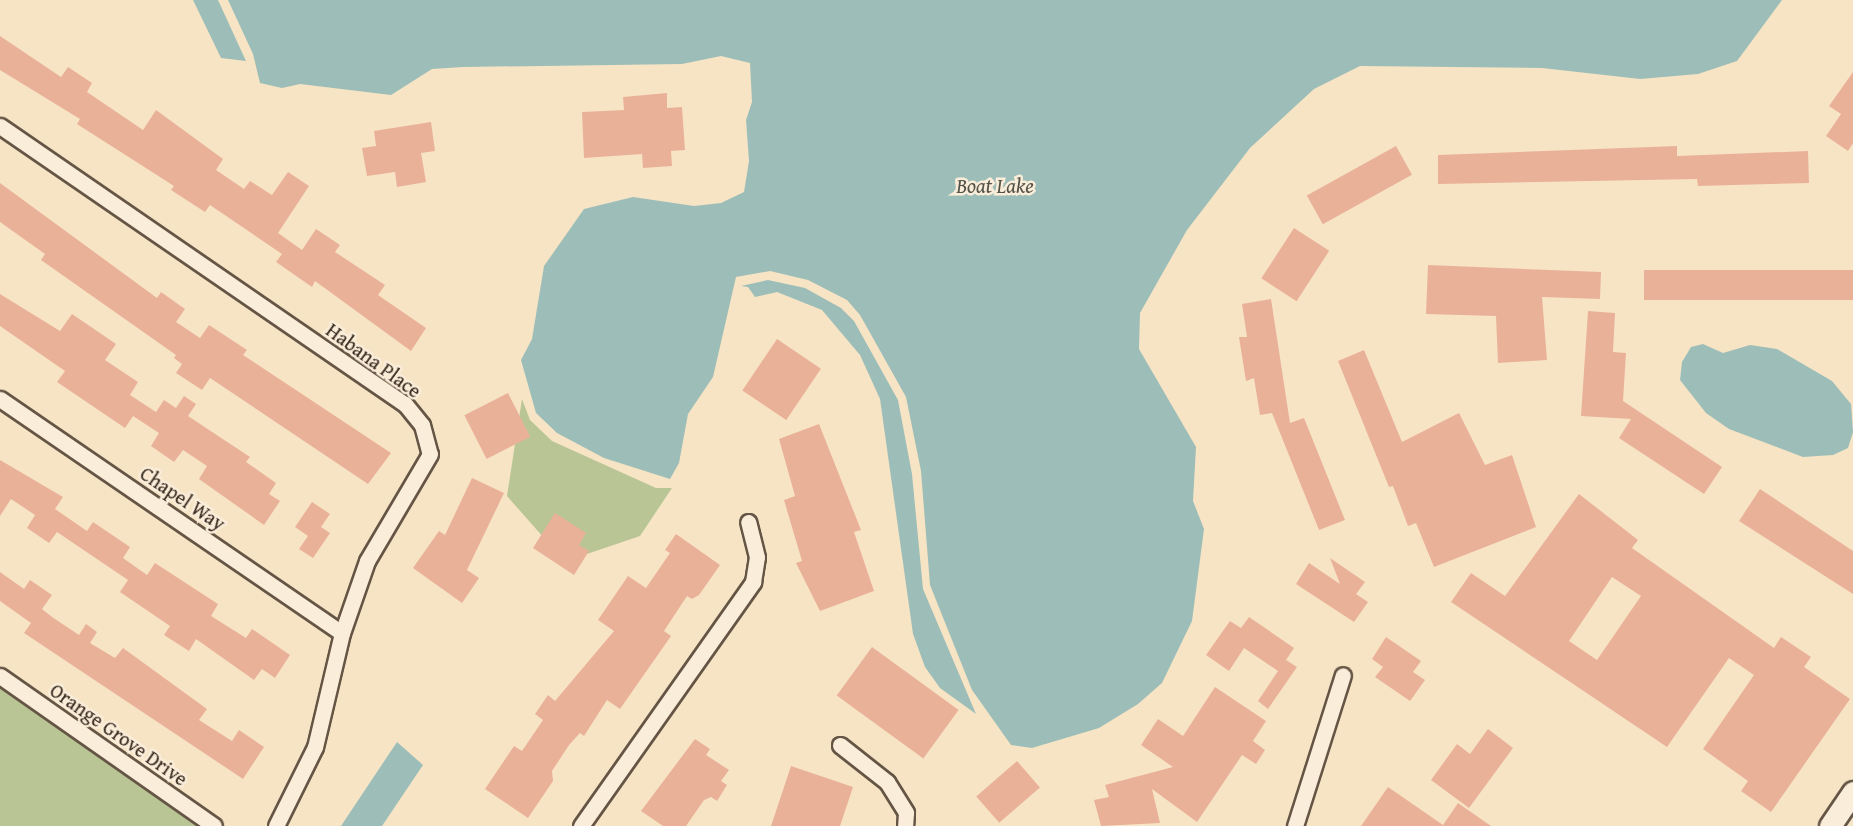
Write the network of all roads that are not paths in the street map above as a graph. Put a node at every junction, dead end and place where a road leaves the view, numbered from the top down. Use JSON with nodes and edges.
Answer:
{"nodes":[{"id":1,"x":0,"y":126,"type":"edge"},
{"id":2,"x":0,"y":399,"type":"edge"},
{"id":3,"x":748,"y":522,"type":"dead end"},
{"id":4,"x":342,"y":633,"type":"junction"},
{"id":5,"x":1343,"y":675,"type":"dead end"},
{"id":6,"x":0,"y":676,"type":"edge"},
{"id":7,"x":840,"y":745,"type":"dead end"},
{"id":8,"x":1853,"y":792,"type":"edge"},
{"id":9,"x":214,"y":826,"type":"edge"},
{"id":10,"x":276,"y":826,"type":"edge"},
{"id":11,"x":581,"y":826,"type":"edge"},
{"id":12,"x":905,"y":826,"type":"edge"},
{"id":13,"x":1295,"y":826,"type":"edge"},
{"id":14,"x":1830,"y":826,"type":"edge"}],
"edges":[{"from":1,"to":4,"type":"street","name":"Habana Place"},
{"from":2,"to":4,"type":"street","name":"Chapel Way"},
{"from":3,"to":11,"type":"street"},
{"from":4,"to":10,"type":"street","name":"Habana Place"},
{"from":5,"to":13,"type":"street"},
{"from":6,"to":9,"type":"street","name":"Orange Grove Drive"},
{"from":7,"to":12,"type":"street"},
{"from":8,"to":14,"type":"main road"}]}
